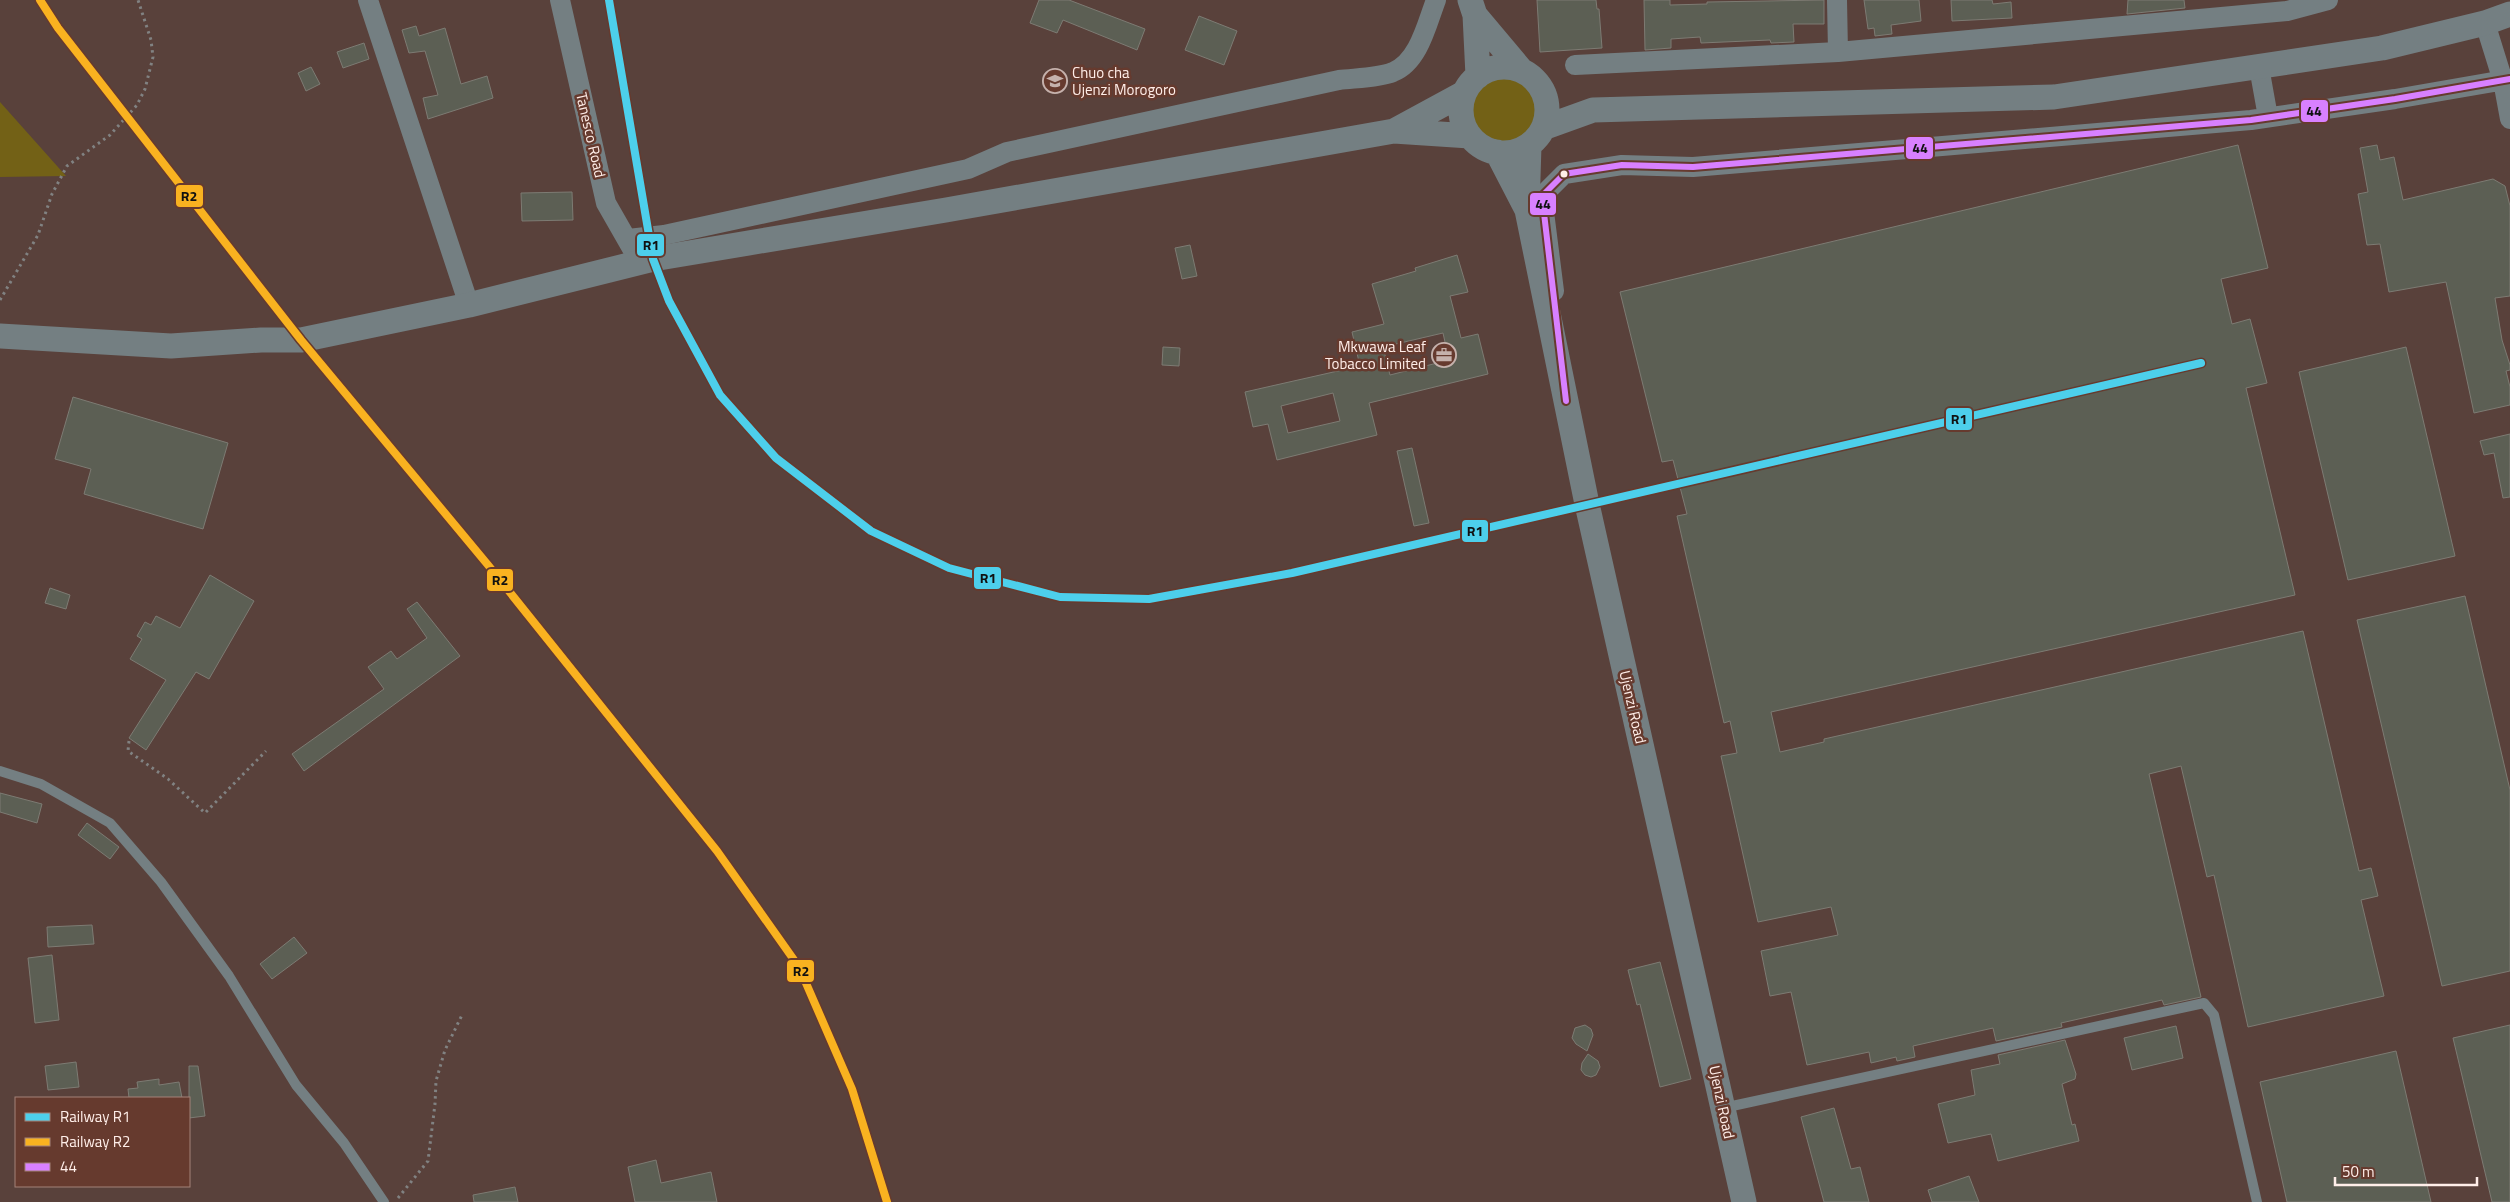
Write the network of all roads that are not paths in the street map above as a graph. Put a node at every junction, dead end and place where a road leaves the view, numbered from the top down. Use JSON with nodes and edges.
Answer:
{"nodes":[{"id":1,"x":368,"y":0,"type":"edge"},
{"id":2,"x":560,"y":0,"type":"edge"},
{"id":3,"x":1436,"y":0,"type":"edge"},
{"id":4,"x":1837,"y":0,"type":"edge"},
{"id":5,"x":2328,"y":0,"type":"edge"},
{"id":6,"x":1473,"y":8,"type":"edge"},
{"id":7,"x":2510,"y":14,"type":"edge"},
{"id":8,"x":2485,"y":23,"type":"junction"},
{"id":9,"x":1838,"y":52,"type":"junction"},
{"id":10,"x":1575,"y":65,"type":"dead end"},
{"id":11,"x":2259,"y":66,"type":"junction"},
{"id":12,"x":1522,"y":71,"type":"junction"},
{"id":13,"x":2506,"y":80,"type":"edge"},
{"id":14,"x":1471,"y":85,"type":"junction"},
{"id":15,"x":1542,"y":90,"type":"junction"},
{"id":16,"x":1592,"y":110,"type":"junction"},
{"id":17,"x":2268,"y":117,"type":"junction"},
{"id":18,"x":2510,"y":119,"type":"edge"},
{"id":19,"x":1394,"y":130,"type":"junction"},
{"id":20,"x":1470,"y":136,"type":"junction"},
{"id":21,"x":1536,"y":136,"type":"junction"},
{"id":22,"x":1497,"y":152,"type":"junction"},
{"id":23,"x":1527,"y":210,"type":"junction"},
{"id":24,"x":628,"y":240,"type":"junction"},
{"id":25,"x":640,"y":262,"type":"junction"},
{"id":26,"x":469,"y":305,"type":"junction"},
{"id":27,"x":0,"y":336,"type":"edge"},
{"id":28,"x":1566,"y":401,"type":"junction"},
{"id":29,"x":0,"y":771,"type":"edge"},
{"id":30,"x":1723,"y":1108,"type":"junction"},
{"id":31,"x":384,"y":1202,"type":"edge"},
{"id":32,"x":1744,"y":1202,"type":"edge"},
{"id":33,"x":2257,"y":1202,"type":"edge"}],
"edges":[{"from":1,"to":26,"type":"street"},
{"from":2,"to":24,"type":"street","name":"Tanesco Road"},
{"from":3,"to":24,"type":"street"},
{"from":4,"to":9,"type":"street"},
{"from":5,"to":9,"type":"street"},
{"from":6,"to":12,"type":"street"},
{"from":6,"to":14,"type":"street"},
{"from":7,"to":8,"type":"street"},
{"from":8,"to":11,"type":"street"},
{"from":8,"to":13,"type":"street"},
{"from":9,"to":10,"type":"street"},
{"from":11,"to":16,"type":"street"},
{"from":11,"to":17,"type":"street"},
{"from":12,"to":14,"type":"street"},
{"from":12,"to":15,"type":"street"},
{"from":13,"to":17,"type":"street"},
{"from":13,"to":18,"type":"street"},
{"from":14,"to":19,"type":"street"},
{"from":14,"to":20,"type":"street"},
{"from":15,"to":16,"type":"street"},
{"from":15,"to":21,"type":"street"},
{"from":16,"to":21,"type":"street"},
{"from":17,"to":28,"type":"street"},
{"from":19,"to":20,"type":"street"},
{"from":19,"to":25,"type":"street"},
{"from":20,"to":22,"type":"street"},
{"from":21,"to":22,"type":"street"},
{"from":21,"to":23,"type":"street"},
{"from":22,"to":23,"type":"street"},
{"from":23,"to":28,"type":"street","name":"Ujenzi Road"},
{"from":24,"to":25,"type":"street","name":"Tanesco Road"},
{"from":25,"to":26,"type":"street"},
{"from":26,"to":27,"type":"street"},
{"from":28,"to":30,"type":"street","name":"Ujenzi Road"},
{"from":29,"to":31,"type":"lane"},
{"from":30,"to":32,"type":"street","name":"Ujenzi Road"},
{"from":30,"to":33,"type":"lane"}]}
